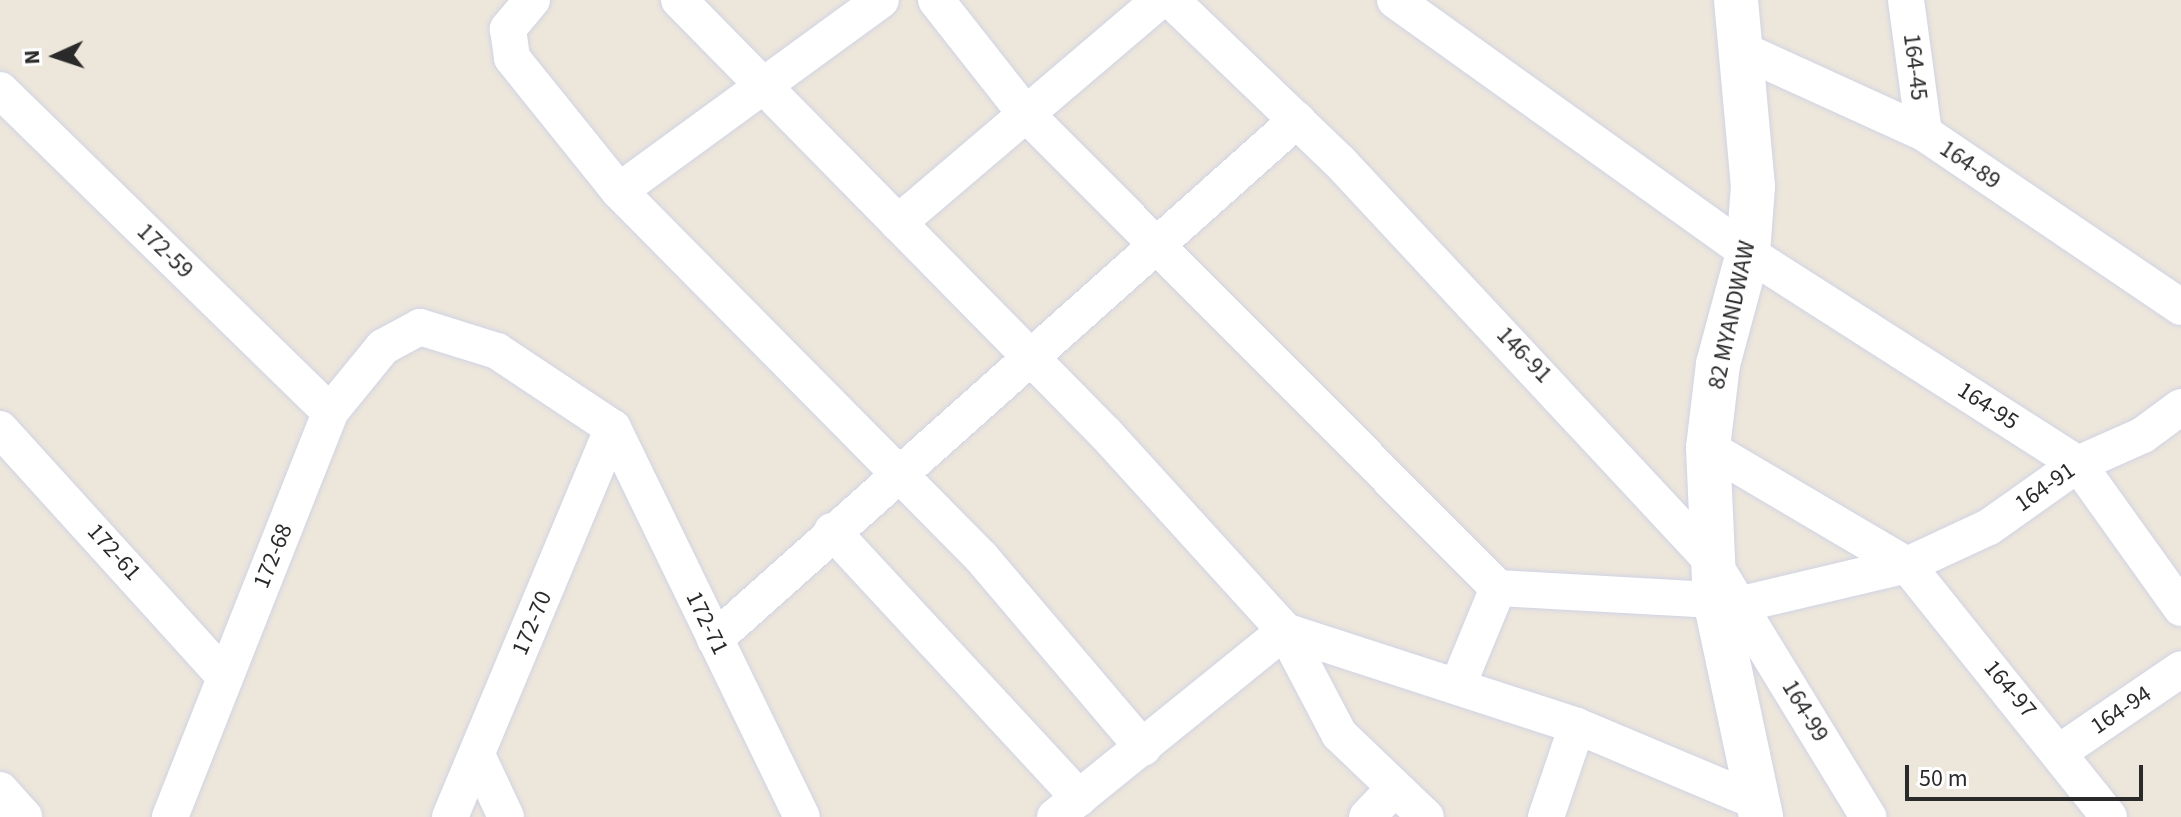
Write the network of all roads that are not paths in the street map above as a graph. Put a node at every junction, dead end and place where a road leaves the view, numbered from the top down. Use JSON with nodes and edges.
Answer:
{"nodes":[{"id":1,"x":532,"y":0,"type":"edge"},
{"id":2,"x":679,"y":0,"type":"edge"},
{"id":3,"x":881,"y":0,"type":"edge"},
{"id":4,"x":936,"y":0,"type":"edge"},
{"id":5,"x":1160,"y":0,"type":"edge"},
{"id":6,"x":1171,"y":0,"type":"edge"},
{"id":7,"x":1395,"y":0,"type":"edge"},
{"id":8,"x":1736,"y":0,"type":"edge"},
{"id":9,"x":1906,"y":0,"type":"edge"},
{"id":10,"x":1744,"y":51,"type":"junction"},
{"id":11,"x":762,"y":88,"type":"junction"},
{"id":12,"x":0,"y":90,"type":"edge"},
{"id":13,"x":1024,"y":112,"type":"junction"},
{"id":14,"x":1297,"y":120,"type":"junction"},
{"id":15,"x":1924,"y":133,"type":"junction"},
{"id":16,"x":619,"y":191,"type":"junction"},
{"id":17,"x":898,"y":223,"type":"junction"},
{"id":18,"x":1157,"y":240,"type":"junction"},
{"id":19,"x":1748,"y":253,"type":"junction"},
{"id":20,"x":2181,"y":307,"type":"edge"},
{"id":21,"x":1035,"y":360,"type":"junction"},
{"id":22,"x":2181,"y":407,"type":"edge"},
{"id":23,"x":330,"y":412,"type":"junction"},
{"id":24,"x":613,"y":428,"type":"junction"},
{"id":25,"x":0,"y":429,"type":"edge"},
{"id":26,"x":1708,"y":448,"type":"junction"},
{"id":27,"x":2078,"y":464,"type":"junction"},
{"id":28,"x":899,"y":470,"type":"junction"},
{"id":29,"x":832,"y":531,"type":"junction"},
{"id":30,"x":1907,"y":565,"type":"junction"},
{"id":31,"x":1498,"y":588,"type":"junction"},
{"id":32,"x":1723,"y":588,"type":"junction"},
{"id":33,"x":2181,"y":608,"type":"edge"},
{"id":34,"x":1285,"y":631,"type":"junction"},
{"id":35,"x":715,"y":639,"type":"junction"},
{"id":36,"x":2181,"y":669,"type":"edge"},
{"id":37,"x":225,"y":677,"type":"junction"},
{"id":38,"x":1458,"y":685,"type":"junction"},
{"id":39,"x":1577,"y":726,"type":"junction"},
{"id":40,"x":1143,"y":748,"type":"junction"},
{"id":41,"x":2061,"y":751,"type":"junction"},
{"id":42,"x":477,"y":755,"type":"junction"},
{"id":43,"x":0,"y":790,"type":"edge"},
{"id":44,"x":1392,"y":791,"type":"junction"},
{"id":45,"x":1067,"y":808,"type":"edge"},
{"id":46,"x":1758,"y":809,"type":"edge"},
{"id":47,"x":24,"y":817,"type":"edge"},
{"id":48,"x":170,"y":817,"type":"edge"},
{"id":49,"x":450,"y":817,"type":"edge"},
{"id":50,"x":506,"y":817,"type":"edge"},
{"id":51,"x":802,"y":817,"type":"edge"},
{"id":52,"x":1367,"y":817,"type":"edge"},
{"id":53,"x":1426,"y":817,"type":"edge"},
{"id":54,"x":1546,"y":817,"type":"edge"},
{"id":55,"x":1868,"y":817,"type":"edge"},
{"id":56,"x":2109,"y":817,"type":"edge"}],
"edges":[{"from":1,"to":16,"type":"street"},
{"from":2,"to":11,"type":"street"},
{"from":3,"to":11,"type":"street"},
{"from":4,"to":13,"type":"street"},
{"from":5,"to":13,"type":"street"},
{"from":6,"to":14,"type":"street","name":"146-91"},
{"from":7,"to":19,"type":"street","name":"164-95"},
{"from":8,"to":10,"type":"street","name":"82 MYANDWAW"},
{"from":9,"to":15,"type":"street","name":"164-45"},
{"from":10,"to":15,"type":"street","name":"164-89"},
{"from":10,"to":19,"type":"street","name":"82 MYANDWAW"},
{"from":11,"to":16,"type":"street"},
{"from":11,"to":17,"type":"street"},
{"from":12,"to":23,"type":"street","name":"172-59"},
{"from":13,"to":17,"type":"street"},
{"from":13,"to":18,"type":"street"},
{"from":14,"to":18,"type":"street"},
{"from":14,"to":32,"type":"street","name":"146-91"},
{"from":15,"to":20,"type":"street","name":"164-89"},
{"from":16,"to":28,"type":"street"},
{"from":17,"to":21,"type":"street"},
{"from":18,"to":21,"type":"street"},
{"from":18,"to":31,"type":"street"},
{"from":19,"to":26,"type":"street","name":"82 MYANDWAW"},
{"from":19,"to":27,"type":"street","name":"164-95"},
{"from":21,"to":28,"type":"street"},
{"from":21,"to":34,"type":"street"},
{"from":22,"to":27,"type":"street","name":"164-91"},
{"from":23,"to":24,"type":"street","name":"172-68"},
{"from":23,"to":37,"type":"street","name":"172-68"},
{"from":24,"to":35,"type":"street","name":"172-71"},
{"from":24,"to":42,"type":"street","name":"172-70"},
{"from":25,"to":37,"type":"street","name":"172-61"},
{"from":26,"to":30,"type":"street","name":"164-97"},
{"from":26,"to":32,"type":"street","name":"82 MYANDWAW"},
{"from":27,"to":30,"type":"street","name":"164-91"},
{"from":27,"to":33,"type":"street","name":"164-95"},
{"from":28,"to":29,"type":"street"},
{"from":28,"to":40,"type":"street"},
{"from":29,"to":35,"type":"street"},
{"from":29,"to":45,"type":"street"},
{"from":30,"to":32,"type":"street"},
{"from":30,"to":41,"type":"street","name":"164-97"},
{"from":31,"to":32,"type":"street"},
{"from":31,"to":38,"type":"street"},
{"from":32,"to":46,"type":"street","name":"82 MYANDWAW"},
{"from":32,"to":55,"type":"street","name":"164-99"},
{"from":34,"to":38,"type":"street"},
{"from":34,"to":40,"type":"street"},
{"from":34,"to":44,"type":"street"},
{"from":35,"to":51,"type":"street","name":"172-71"},
{"from":36,"to":41,"type":"street","name":"164-94"},
{"from":37,"to":48,"type":"street","name":"172-68"},
{"from":38,"to":39,"type":"street"},
{"from":39,"to":46,"type":"street"},
{"from":39,"to":54,"type":"street"},
{"from":40,"to":45,"type":"street"},
{"from":41,"to":56,"type":"street","name":"164-97"},
{"from":42,"to":49,"type":"street","name":"172-70"},
{"from":42,"to":50,"type":"street"},
{"from":43,"to":47,"type":"street"},
{"from":44,"to":52,"type":"street"},
{"from":44,"to":53,"type":"street"}]}
